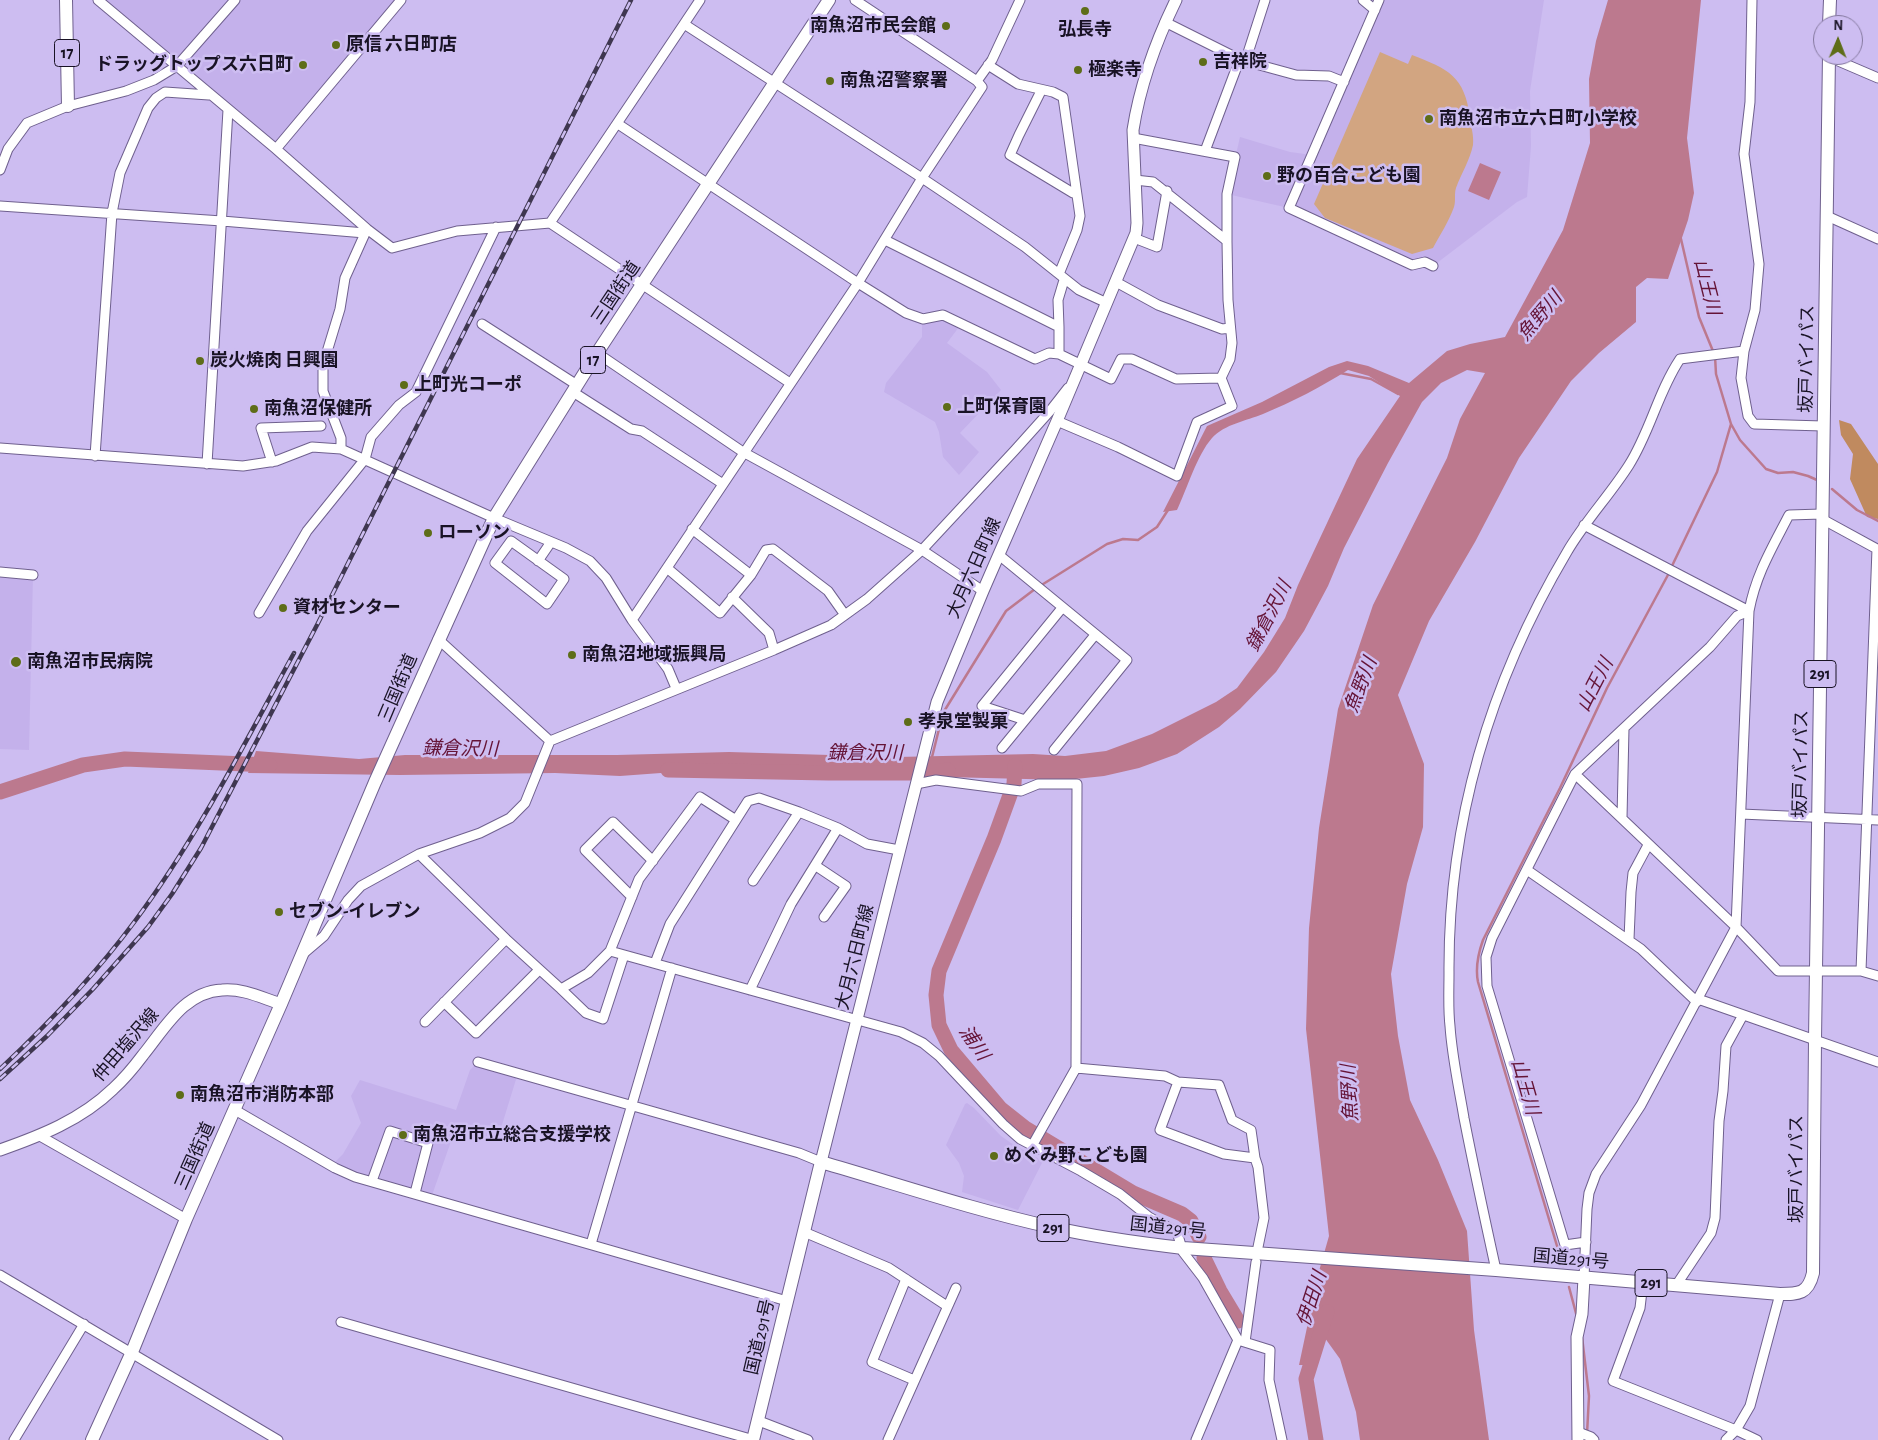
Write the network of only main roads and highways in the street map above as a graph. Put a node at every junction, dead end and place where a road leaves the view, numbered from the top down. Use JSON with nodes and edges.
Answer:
{"nodes":[{"id":1,"x":66,"y":0,"type":"edge"},
{"id":2,"x":830,"y":0,"type":"edge"},
{"id":3,"x":1176,"y":0,"type":"edge"},
{"id":4,"x":1830,"y":0,"type":"edge"},
{"id":5,"x":1829,"y":15,"type":"edge"},
{"id":6,"x":1829,"y":65,"type":"edge"},
{"id":7,"x":68,"y":106,"type":"road end"},
{"id":8,"x":281,"y":1004,"type":"junction"},
{"id":9,"x":0,"y":1150,"type":"edge"},
{"id":10,"x":821,"y":1162,"type":"junction"},
{"id":11,"x":1584,"y":1278,"type":"junction"},
{"id":12,"x":1805,"y":1290,"type":"joint"},
{"id":13,"x":1578,"y":1436,"type":"edge"},
{"id":14,"x":92,"y":1440,"type":"edge"},
{"id":15,"x":754,"y":1440,"type":"edge"}],
"edges":[{"from":1,"to":7,"type":"highway","number":"17"},
{"from":2,"to":8,"type":"highway","name":"三国街道","number":"17"},
{"from":3,"to":10,"type":"main road","name":"大月六日町線"},
{"from":4,"to":5,"type":"highway"},
{"from":6,"to":12,"type":"highway","name":"坂戸バイパス","number":"291"},
{"from":8,"to":9,"type":"main road","name":"仲田塩沢線"},
{"from":8,"to":14,"type":"highway","name":"三国街道","number":"17"},
{"from":10,"to":11,"type":"highway","name":"国道291号","number":"291"},
{"from":10,"to":15,"type":"highway","name":"国道291号"},
{"from":11,"to":12,"type":"highway","name":"国道291号","number":"291"},
{"from":11,"to":13,"type":"main road"}]}
